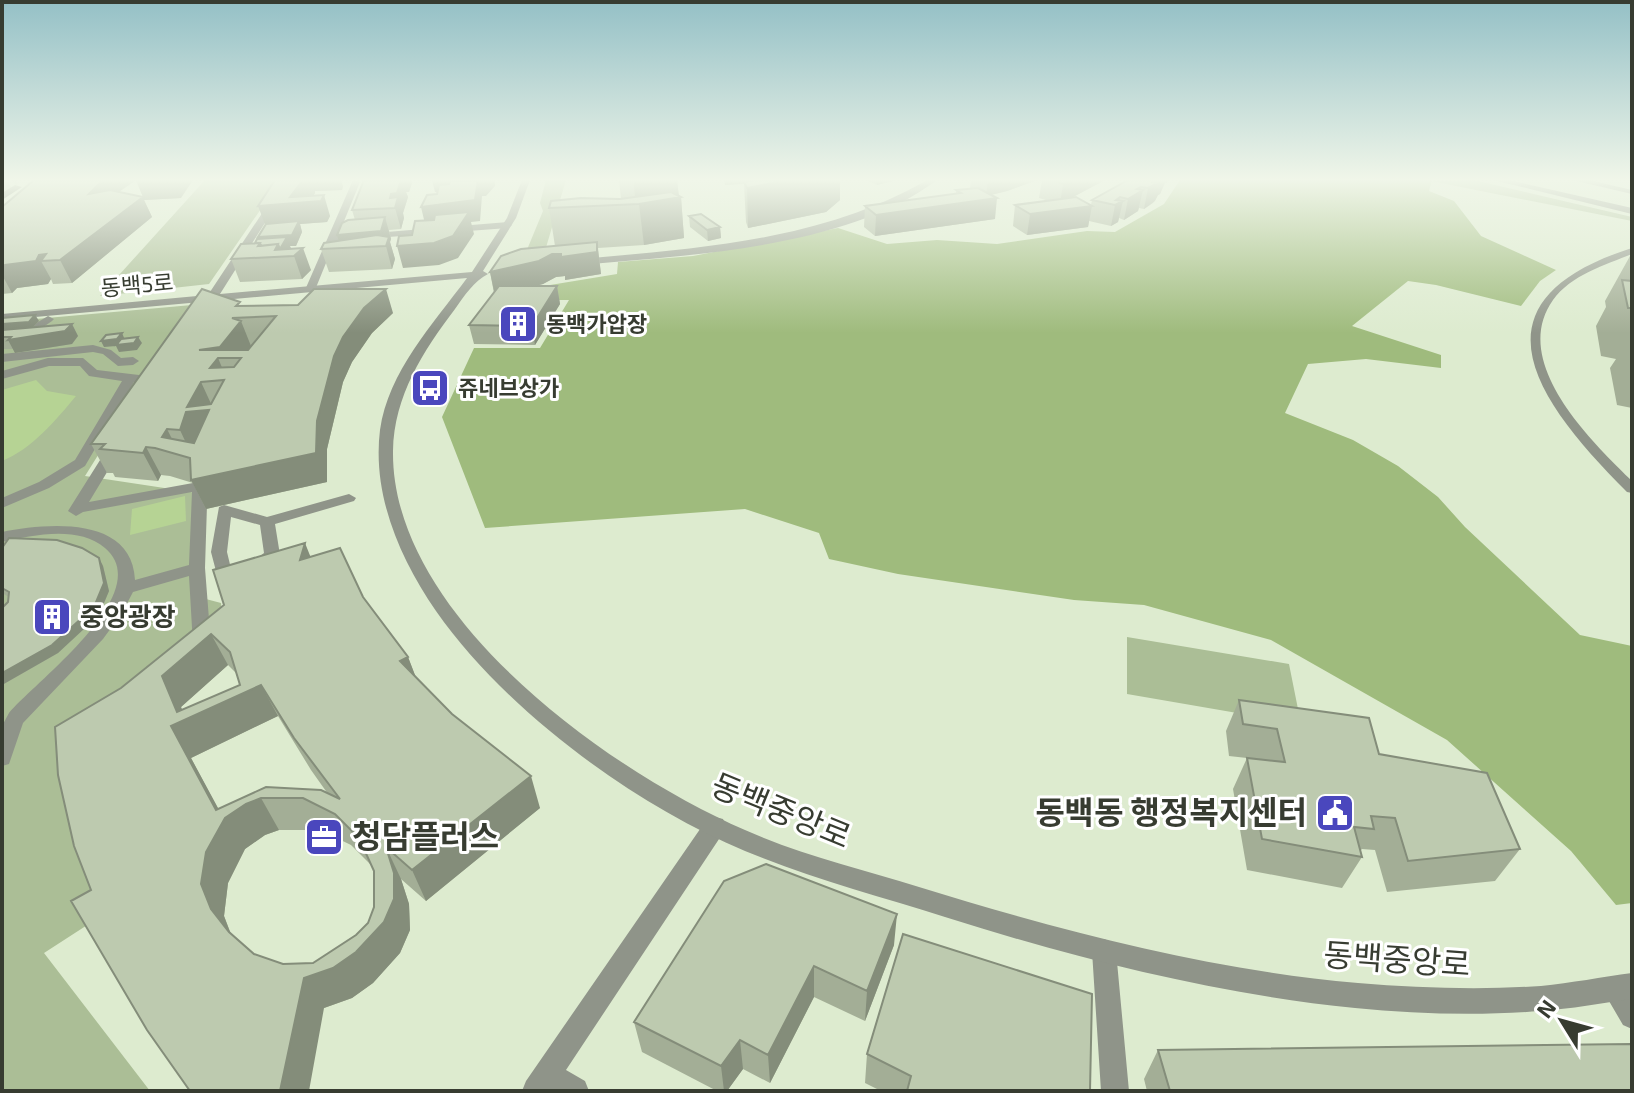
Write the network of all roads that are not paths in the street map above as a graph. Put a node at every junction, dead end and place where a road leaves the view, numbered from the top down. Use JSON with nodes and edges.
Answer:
{"nodes":[{"id":1,"x":255,"y":231,"type":"edge"},
{"id":2,"x":335,"y":231,"type":"edge"},
{"id":3,"x":432,"y":231,"type":"edge"},
{"id":4,"x":505,"y":231,"type":"edge"},
{"id":5,"x":802,"y":231,"type":"edge"},
{"id":6,"x":331,"y":239,"type":"junction"},
{"id":7,"x":1632,"y":251,"type":"edge"},
{"id":8,"x":569,"y":263,"type":"edge"},
{"id":9,"x":486,"y":274,"type":"junction"},
{"id":10,"x":310,"y":290,"type":"junction"},
{"id":11,"x":205,"y":306,"type":"junction"},
{"id":12,"x":2,"y":317,"type":"edge"},
{"id":13,"x":48,"y":319,"type":"dead end"},
{"id":14,"x":2,"y":341,"type":"edge"},
{"id":15,"x":2,"y":358,"type":"edge"},
{"id":16,"x":134,"y":365,"type":"junction"},
{"id":17,"x":2,"y":375,"type":"edge"},
{"id":18,"x":149,"y":391,"type":"edge"},
{"id":19,"x":126,"y":430,"type":"edge"},
{"id":20,"x":202,"y":453,"type":"edge"},
{"id":21,"x":200,"y":486,"type":"junction"},
{"id":22,"x":1632,"y":489,"type":"edge"},
{"id":23,"x":349,"y":498,"type":"dead end"},
{"id":24,"x":2,"y":503,"type":"edge"},
{"id":25,"x":79,"y":508,"type":"junction"},
{"id":26,"x":63,"y":529,"type":"junction"},
{"id":27,"x":274,"y":531,"type":"dead end"},
{"id":28,"x":2,"y":537,"type":"edge"},
{"id":29,"x":197,"y":568,"type":"junction"},
{"id":30,"x":126,"y":588,"type":"junction"},
{"id":31,"x":192,"y":660,"type":"edge"},
{"id":32,"x":2,"y":758,"type":"edge"},
{"id":33,"x":715,"y":826,"type":"junction"},
{"id":34,"x":1104,"y":951,"type":"junction"},
{"id":35,"x":1623,"y":988,"type":"edge"},
{"id":36,"x":1632,"y":1016,"type":"edge"},
{"id":37,"x":542,"y":1083,"type":"edge"},
{"id":38,"x":575,"y":1091,"type":"edge"},
{"id":39,"x":1115,"y":1091,"type":"edge"}],
"edges":[{"from":1,"to":11,"type":"street"},
{"from":2,"to":6,"type":"street"},
{"from":3,"to":6,"type":"street"},
{"from":4,"to":9,"type":"street","name":"동백중앙로"},
{"from":5,"to":8,"type":"street"},
{"from":6,"to":10,"type":"street"},
{"from":7,"to":22,"type":"street"},
{"from":9,"to":10,"type":"street","name":"동백5로"},
{"from":9,"to":33,"type":"street","name":"동백중앙로"},
{"from":10,"to":11,"type":"street","name":"동백5로"},
{"from":11,"to":12,"type":"street","name":"동백5로"},
{"from":13,"to":14,"type":"street"},
{"from":15,"to":16,"type":"street"},
{"from":16,"to":17,"type":"street"},
{"from":16,"to":18,"type":"street"},
{"from":16,"to":24,"type":"street"},
{"from":19,"to":25,"type":"street"},
{"from":20,"to":21,"type":"street"},
{"from":21,"to":25,"type":"street"},
{"from":21,"to":29,"type":"street"},
{"from":23,"to":27,"type":"street"},
{"from":25,"to":26,"type":"street"},
{"from":26,"to":28,"type":"street"},
{"from":26,"to":30,"type":"street"},
{"from":29,"to":30,"type":"street"},
{"from":29,"to":31,"type":"street"},
{"from":30,"to":32,"type":"street"},
{"from":33,"to":34,"type":"street","name":"동백중앙로"},
{"from":33,"to":37,"type":"street"},
{"from":34,"to":35,"type":"street","name":"동백중앙로"},
{"from":34,"to":39,"type":"street"},
{"from":35,"to":36,"type":"street"},
{"from":37,"to":38,"type":"street"}]}
